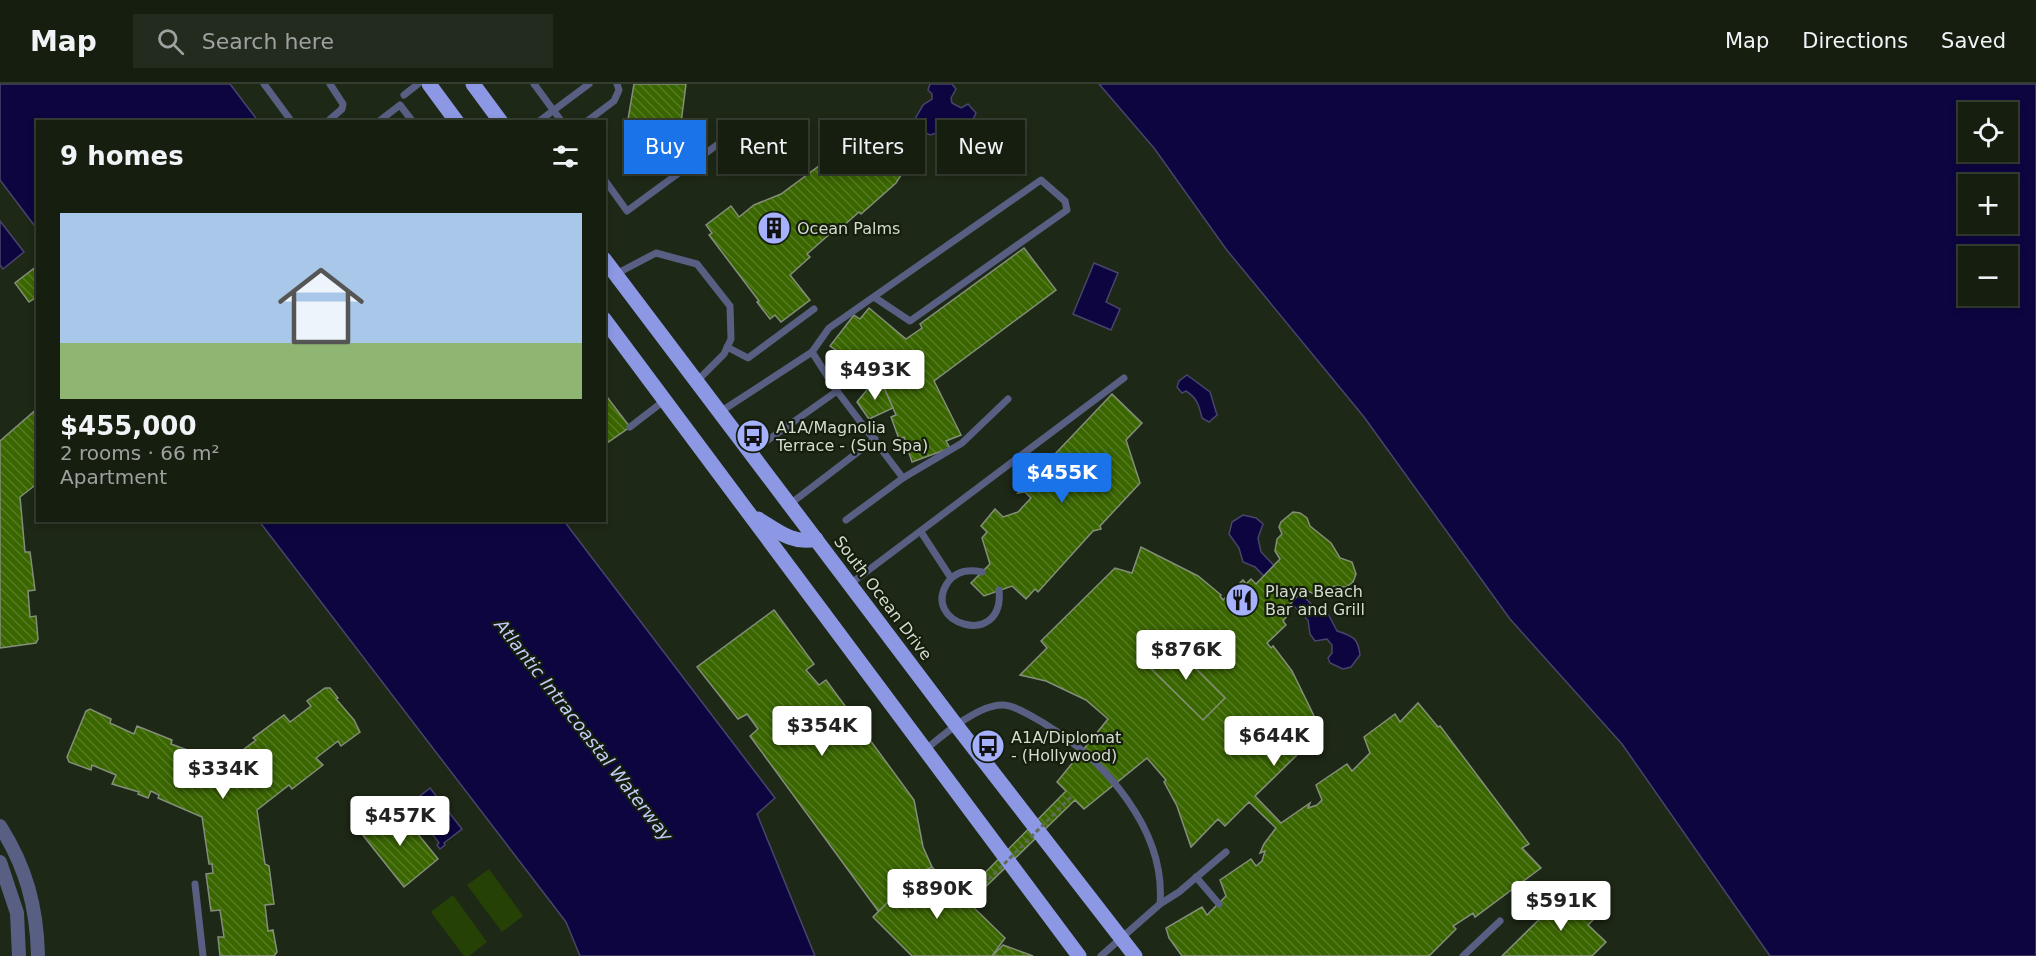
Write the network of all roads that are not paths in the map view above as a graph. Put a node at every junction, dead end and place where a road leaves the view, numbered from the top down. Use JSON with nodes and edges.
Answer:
{"nodes":[{"id":1,"x":264,"y":84,"type":"edge"},
{"id":2,"x":330,"y":84,"type":"edge"},
{"id":3,"x":418,"y":84,"type":"edge"},
{"id":4,"x":429,"y":84,"type":"edge"},
{"id":5,"x":473,"y":84,"type":"edge"},
{"id":6,"x":534,"y":84,"type":"edge"},
{"id":7,"x":589,"y":84,"type":"edge"},
{"id":8,"x":617,"y":84,"type":"edge"},
{"id":9,"x":404,"y":95,"type":"dead end"},
{"id":10,"x":554,"y":110,"type":"junction"},
{"id":11,"x":450,"y":119,"type":"edge"},
{"id":12,"x":290,"y":120,"type":"edge"},
{"id":13,"x":329,"y":120,"type":"edge"},
{"id":14,"x":381,"y":120,"type":"edge"},
{"id":15,"x":411,"y":120,"type":"edge"},
{"id":16,"x":500,"y":120,"type":"edge"},
{"id":17,"x":541,"y":120,"type":"edge"},
{"id":18,"x":561,"y":120,"type":"edge"},
{"id":19,"x":589,"y":120,"type":"edge"},
{"id":20,"x":718,"y":144,"type":"edge"},
{"id":21,"x":606,"y":182,"type":"edge"},
{"id":22,"x":606,"y":262,"type":"edge"},
{"id":23,"x":616,"y":274,"type":"junction"},
{"id":24,"x":874,"y":297,"type":"junction"},
{"id":25,"x":814,"y":309,"type":"dead end"},
{"id":26,"x":606,"y":322,"type":"edge"},
{"id":27,"x":727,"y":347,"type":"junction"},
{"id":28,"x":812,"y":352,"type":"junction"},
{"id":29,"x":1124,"y":378,"type":"dead end"},
{"id":30,"x":697,"y":381,"type":"junction"},
{"id":31,"x":837,"y":391,"type":"junction"},
{"id":32,"x":1008,"y":399,"type":"dead end"},
{"id":33,"x":665,"y":400,"type":"junction"},
{"id":34,"x":720,"y":412,"type":"junction"},
{"id":35,"x":630,"y":427,"type":"dead end"},
{"id":36,"x":875,"y":439,"type":"junction"},
{"id":37,"x":751,"y":452,"type":"junction"},
{"id":38,"x":903,"y":478,"type":"junction"},
{"id":39,"x":790,"y":504,"type":"junction"},
{"id":40,"x":750,"y":514,"type":"junction"},
{"id":41,"x":846,"y":520,"type":"dead end"},
{"id":42,"x":921,"y":532,"type":"junction"},
{"id":43,"x":816,"y":539,"type":"junction"},
{"id":44,"x":982,"y":572,"type":"dead end"},
{"id":45,"x":951,"y":578,"type":"junction"},
{"id":46,"x":850,"y":584,"type":"junction"},
{"id":47,"x":999,"y":590,"type":"dead end"},
{"id":48,"x":956,"y":725,"type":"junction"},
{"id":49,"x":925,"y":750,"type":"junction"},
{"id":50,"x":0,"y":826,"type":"edge"},
{"id":51,"x":1226,"y":852,"type":"dead end"},
{"id":52,"x":0,"y":862,"type":"edge"},
{"id":53,"x":1196,"y":877,"type":"junction"},
{"id":54,"x":195,"y":884,"type":"dead end"},
{"id":55,"x":30,"y":887,"type":"junction"},
{"id":56,"x":12,"y":892,"type":"junction"},
{"id":57,"x":1160,"y":904,"type":"junction"},
{"id":58,"x":1219,"y":904,"type":"dead end"},
{"id":59,"x":1500,"y":921,"type":"dead end"},
{"id":60,"x":37,"y":928,"type":"junction"},
{"id":61,"x":19,"y":929,"type":"junction"},
{"id":62,"x":1122,"y":938,"type":"junction"},
{"id":63,"x":19,"y":956,"type":"edge"},
{"id":64,"x":38,"y":956,"type":"edge"},
{"id":65,"x":202,"y":956,"type":"edge"},
{"id":66,"x":1079,"y":956,"type":"edge"},
{"id":67,"x":1101,"y":956,"type":"edge"},
{"id":68,"x":1135,"y":956,"type":"edge"},
{"id":69,"x":1463,"y":956,"type":"edge"}],
"edges":[{"from":1,"to":12,"type":"lane"},
{"from":2,"to":13,"type":"lane"},
{"from":3,"to":9,"type":"lane"},
{"from":4,"to":11,"type":"main road"},
{"from":5,"to":16,"type":"main road"},
{"from":6,"to":10,"type":"lane"},
{"from":7,"to":10,"type":"lane"},
{"from":8,"to":19,"type":"lane"},
{"from":10,"to":17,"type":"lane"},
{"from":10,"to":18,"type":"lane"},
{"from":14,"to":15,"type":"lane"},
{"from":20,"to":21,"type":"lane"},
{"from":22,"to":23,"type":"main road","name":"South Ocean Drive"},
{"from":23,"to":27,"type":"lane"},
{"from":23,"to":30,"type":"main road","name":"South Ocean Drive"},
{"from":24,"to":24,"type":"lane"},
{"from":24,"to":28,"type":"lane"},
{"from":25,"to":27,"type":"lane"},
{"from":26,"to":33,"type":"main road"},
{"from":27,"to":30,"type":"lane"},
{"from":28,"to":31,"type":"lane"},
{"from":28,"to":34,"type":"lane"},
{"from":29,"to":42,"type":"lane"},
{"from":30,"to":34,"type":"main road","name":"South Ocean Drive"},
{"from":31,"to":36,"type":"lane"},
{"from":31,"to":37,"type":"lane"},
{"from":32,"to":38,"type":"lane"},
{"from":33,"to":35,"type":"lane"},
{"from":33,"to":40,"type":"main road"},
{"from":34,"to":37,"type":"main road","name":"South Ocean Drive"},
{"from":36,"to":38,"type":"lane"},
{"from":36,"to":39,"type":"lane"},
{"from":37,"to":39,"type":"main road","name":"South Ocean Drive"},
{"from":38,"to":41,"type":"lane"},
{"from":39,"to":43,"type":"main road","name":"South Ocean Drive"},
{"from":40,"to":43,"type":"main road"},
{"from":40,"to":49,"type":"main road"},
{"from":42,"to":45,"type":"lane"},
{"from":42,"to":46,"type":"lane"},
{"from":43,"to":46,"type":"main road","name":"South Ocean Drive"},
{"from":44,"to":45,"type":"lane"},
{"from":45,"to":47,"type":"lane"},
{"from":46,"to":48,"type":"main road","name":"South Ocean Drive"},
{"from":48,"to":49,"type":"lane"},
{"from":48,"to":57,"type":"lane"},
{"from":48,"to":62,"type":"main road","name":"South Ocean Drive"},
{"from":49,"to":66,"type":"main road"},
{"from":50,"to":55,"type":"street"},
{"from":51,"to":53,"type":"lane"},
{"from":52,"to":56,"type":"street"},
{"from":53,"to":57,"type":"lane"},
{"from":53,"to":58,"type":"lane"},
{"from":54,"to":65,"type":"lane"},
{"from":55,"to":56,"type":"lane"},
{"from":55,"to":60,"type":"street"},
{"from":56,"to":61,"type":"street"},
{"from":57,"to":62,"type":"lane"},
{"from":59,"to":69,"type":"lane"},
{"from":60,"to":61,"type":"lane"},
{"from":60,"to":64,"type":"street"},
{"from":61,"to":63,"type":"street"},
{"from":62,"to":67,"type":"lane"},
{"from":62,"to":68,"type":"main road","name":"South Ocean Drive"}]}
